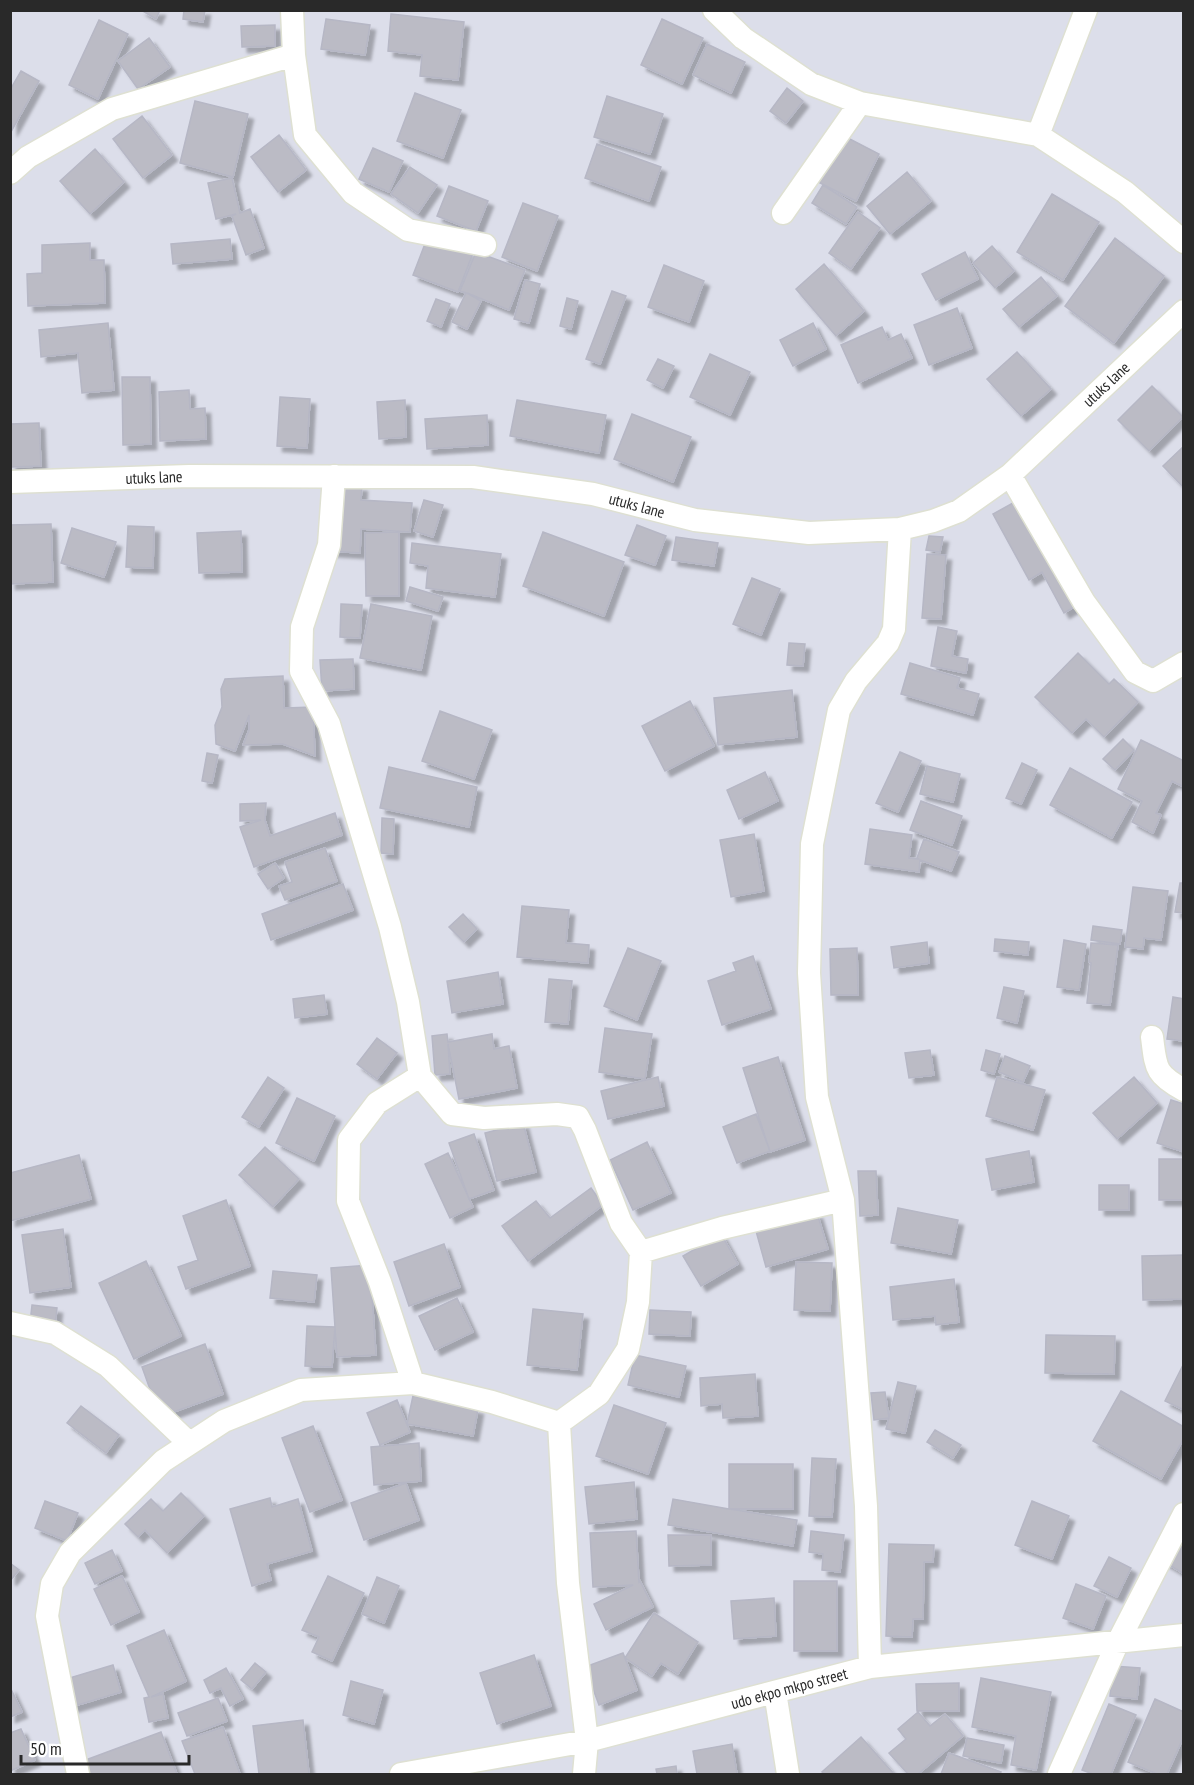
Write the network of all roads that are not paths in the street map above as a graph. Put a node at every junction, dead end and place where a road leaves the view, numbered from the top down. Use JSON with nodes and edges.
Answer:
{"nodes":[{"id":1,"x":292,"y":10,"type":"edge"},
{"id":2,"x":714,"y":10,"type":"edge"},
{"id":3,"x":1086,"y":10,"type":"edge"},
{"id":4,"x":294,"y":55,"type":"junction"},
{"id":5,"x":860,"y":103,"type":"junction"},
{"id":6,"x":1038,"y":135,"type":"junction"},
{"id":7,"x":10,"y":173,"type":"edge"},
{"id":8,"x":783,"y":213,"type":"dead end"},
{"id":9,"x":1184,"y":242,"type":"edge"},
{"id":10,"x":485,"y":245,"type":"dead end"},
{"id":11,"x":1184,"y":310,"type":"edge"},
{"id":12,"x":1010,"y":475,"type":"junction"},
{"id":13,"x":334,"y":476,"type":"junction"},
{"id":14,"x":10,"y":482,"type":"edge"},
{"id":15,"x":900,"y":529,"type":"junction"},
{"id":16,"x":1184,"y":663,"type":"edge"},
{"id":17,"x":1152,"y":1037,"type":"dead end"},
{"id":18,"x":420,"y":1076,"type":"junction"},
{"id":19,"x":1184,"y":1090,"type":"edge"},
{"id":20,"x":843,"y":1200,"type":"junction"},
{"id":21,"x":641,"y":1252,"type":"junction"},
{"id":22,"x":10,"y":1323,"type":"edge"},
{"id":23,"x":413,"y":1383,"type":"junction"},
{"id":24,"x":559,"y":1423,"type":"junction"},
{"id":25,"x":189,"y":1443,"type":"junction"},
{"id":26,"x":1184,"y":1514,"type":"edge"},
{"id":27,"x":1184,"y":1635,"type":"edge"},
{"id":28,"x":1118,"y":1642,"type":"junction"},
{"id":29,"x":870,"y":1667,"type":"junction"},
{"id":30,"x":775,"y":1692,"type":"junction"},
{"id":31,"x":587,"y":1741,"type":"junction"},
{"id":32,"x":78,"y":1774,"type":"edge"},
{"id":33,"x":401,"y":1774,"type":"edge"},
{"id":34,"x":584,"y":1774,"type":"edge"},
{"id":35,"x":788,"y":1774,"type":"edge"},
{"id":36,"x":1059,"y":1774,"type":"edge"}],
"edges":[{"from":1,"to":4,"type":"street"},
{"from":2,"to":5,"type":"street"},
{"from":3,"to":6,"type":"street"},
{"from":4,"to":7,"type":"street"},
{"from":4,"to":10,"type":"street"},
{"from":5,"to":6,"type":"street"},
{"from":5,"to":8,"type":"street"},
{"from":6,"to":9,"type":"street"},
{"from":11,"to":12,"type":"street","name":"utuks lane"},
{"from":12,"to":15,"type":"street","name":"utuks lane"},
{"from":12,"to":16,"type":"street"},
{"from":13,"to":14,"type":"street","name":"utuks lane"},
{"from":13,"to":15,"type":"street","name":"utuks lane"},
{"from":13,"to":18,"type":"street"},
{"from":15,"to":20,"type":"street"},
{"from":17,"to":19,"type":"street"},
{"from":18,"to":21,"type":"street"},
{"from":18,"to":23,"type":"street"},
{"from":20,"to":21,"type":"street"},
{"from":20,"to":29,"type":"street"},
{"from":21,"to":24,"type":"street"},
{"from":22,"to":25,"type":"street"},
{"from":23,"to":24,"type":"street"},
{"from":23,"to":25,"type":"street"},
{"from":24,"to":31,"type":"street"},
{"from":25,"to":32,"type":"street"},
{"from":26,"to":28,"type":"street"},
{"from":27,"to":28,"type":"street","name":"udo ekpo mkpo street"},
{"from":28,"to":29,"type":"street","name":"udo ekpo mkpo street"},
{"from":28,"to":36,"type":"street"},
{"from":29,"to":30,"type":"street","name":"udo ekpo mkpo street"},
{"from":30,"to":31,"type":"street","name":"udo ekpo mkpo street"},
{"from":30,"to":35,"type":"street"},
{"from":31,"to":33,"type":"street","name":"udo ekpo mkpo street"},
{"from":31,"to":34,"type":"street"}]}
